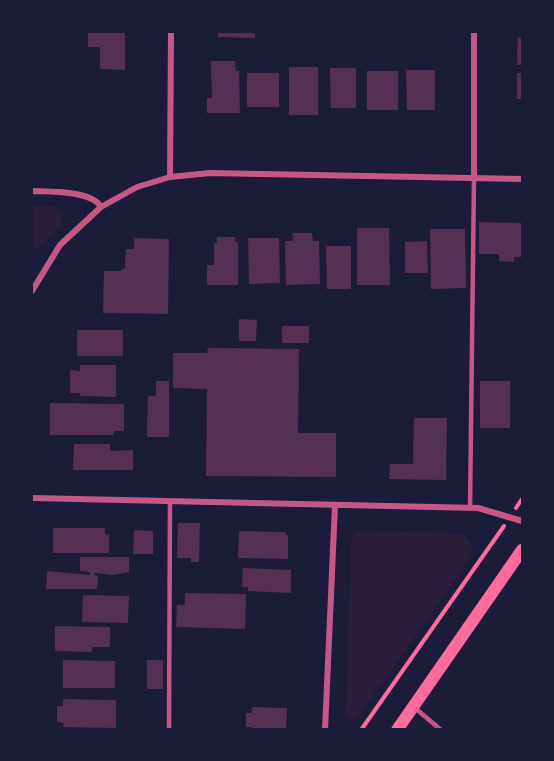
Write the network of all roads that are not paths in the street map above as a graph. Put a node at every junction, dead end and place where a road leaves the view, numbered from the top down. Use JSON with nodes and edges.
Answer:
{"nodes":[{"id":1,"x":171,"y":32,"type":"edge"},
{"id":2,"x":474,"y":32,"type":"edge"},
{"id":3,"x":170,"y":177,"type":"junction"},
{"id":4,"x":474,"y":178,"type":"junction"},
{"id":5,"x":522,"y":179,"type":"edge"},
{"id":6,"x":32,"y":191,"type":"edge"},
{"id":7,"x":101,"y":207,"type":"junction"},
{"id":8,"x":32,"y":291,"type":"edge"},
{"id":9,"x":32,"y":498,"type":"edge"},
{"id":10,"x":170,"y":501,"type":"junction"},
{"id":11,"x":335,"y":504,"type":"junction"},
{"id":12,"x":470,"y":508,"type":"junction"},
{"id":13,"x":522,"y":521,"type":"edge"},
{"id":14,"x":522,"y":550,"type":"edge"},
{"id":15,"x":413,"y":706,"type":"junction"},
{"id":16,"x":169,"y":729,"type":"edge"},
{"id":17,"x":325,"y":729,"type":"edge"},
{"id":18,"x":397,"y":729,"type":"edge"},
{"id":19,"x":441,"y":729,"type":"edge"}],
"edges":[{"from":1,"to":3,"type":"street"},
{"from":2,"to":4,"type":"street"},
{"from":3,"to":4,"type":"street"},
{"from":3,"to":7,"type":"street"},
{"from":4,"to":5,"type":"street"},
{"from":4,"to":12,"type":"lane"},
{"from":6,"to":7,"type":"street"},
{"from":7,"to":8,"type":"street"},
{"from":9,"to":10,"type":"street"},
{"from":10,"to":11,"type":"street"},
{"from":10,"to":16,"type":"lane"},
{"from":11,"to":12,"type":"street"},
{"from":11,"to":17,"type":"street"},
{"from":12,"to":13,"type":"street"},
{"from":14,"to":15,"type":"main road"},
{"from":15,"to":18,"type":"main road"},
{"from":15,"to":19,"type":"lane"}]}
